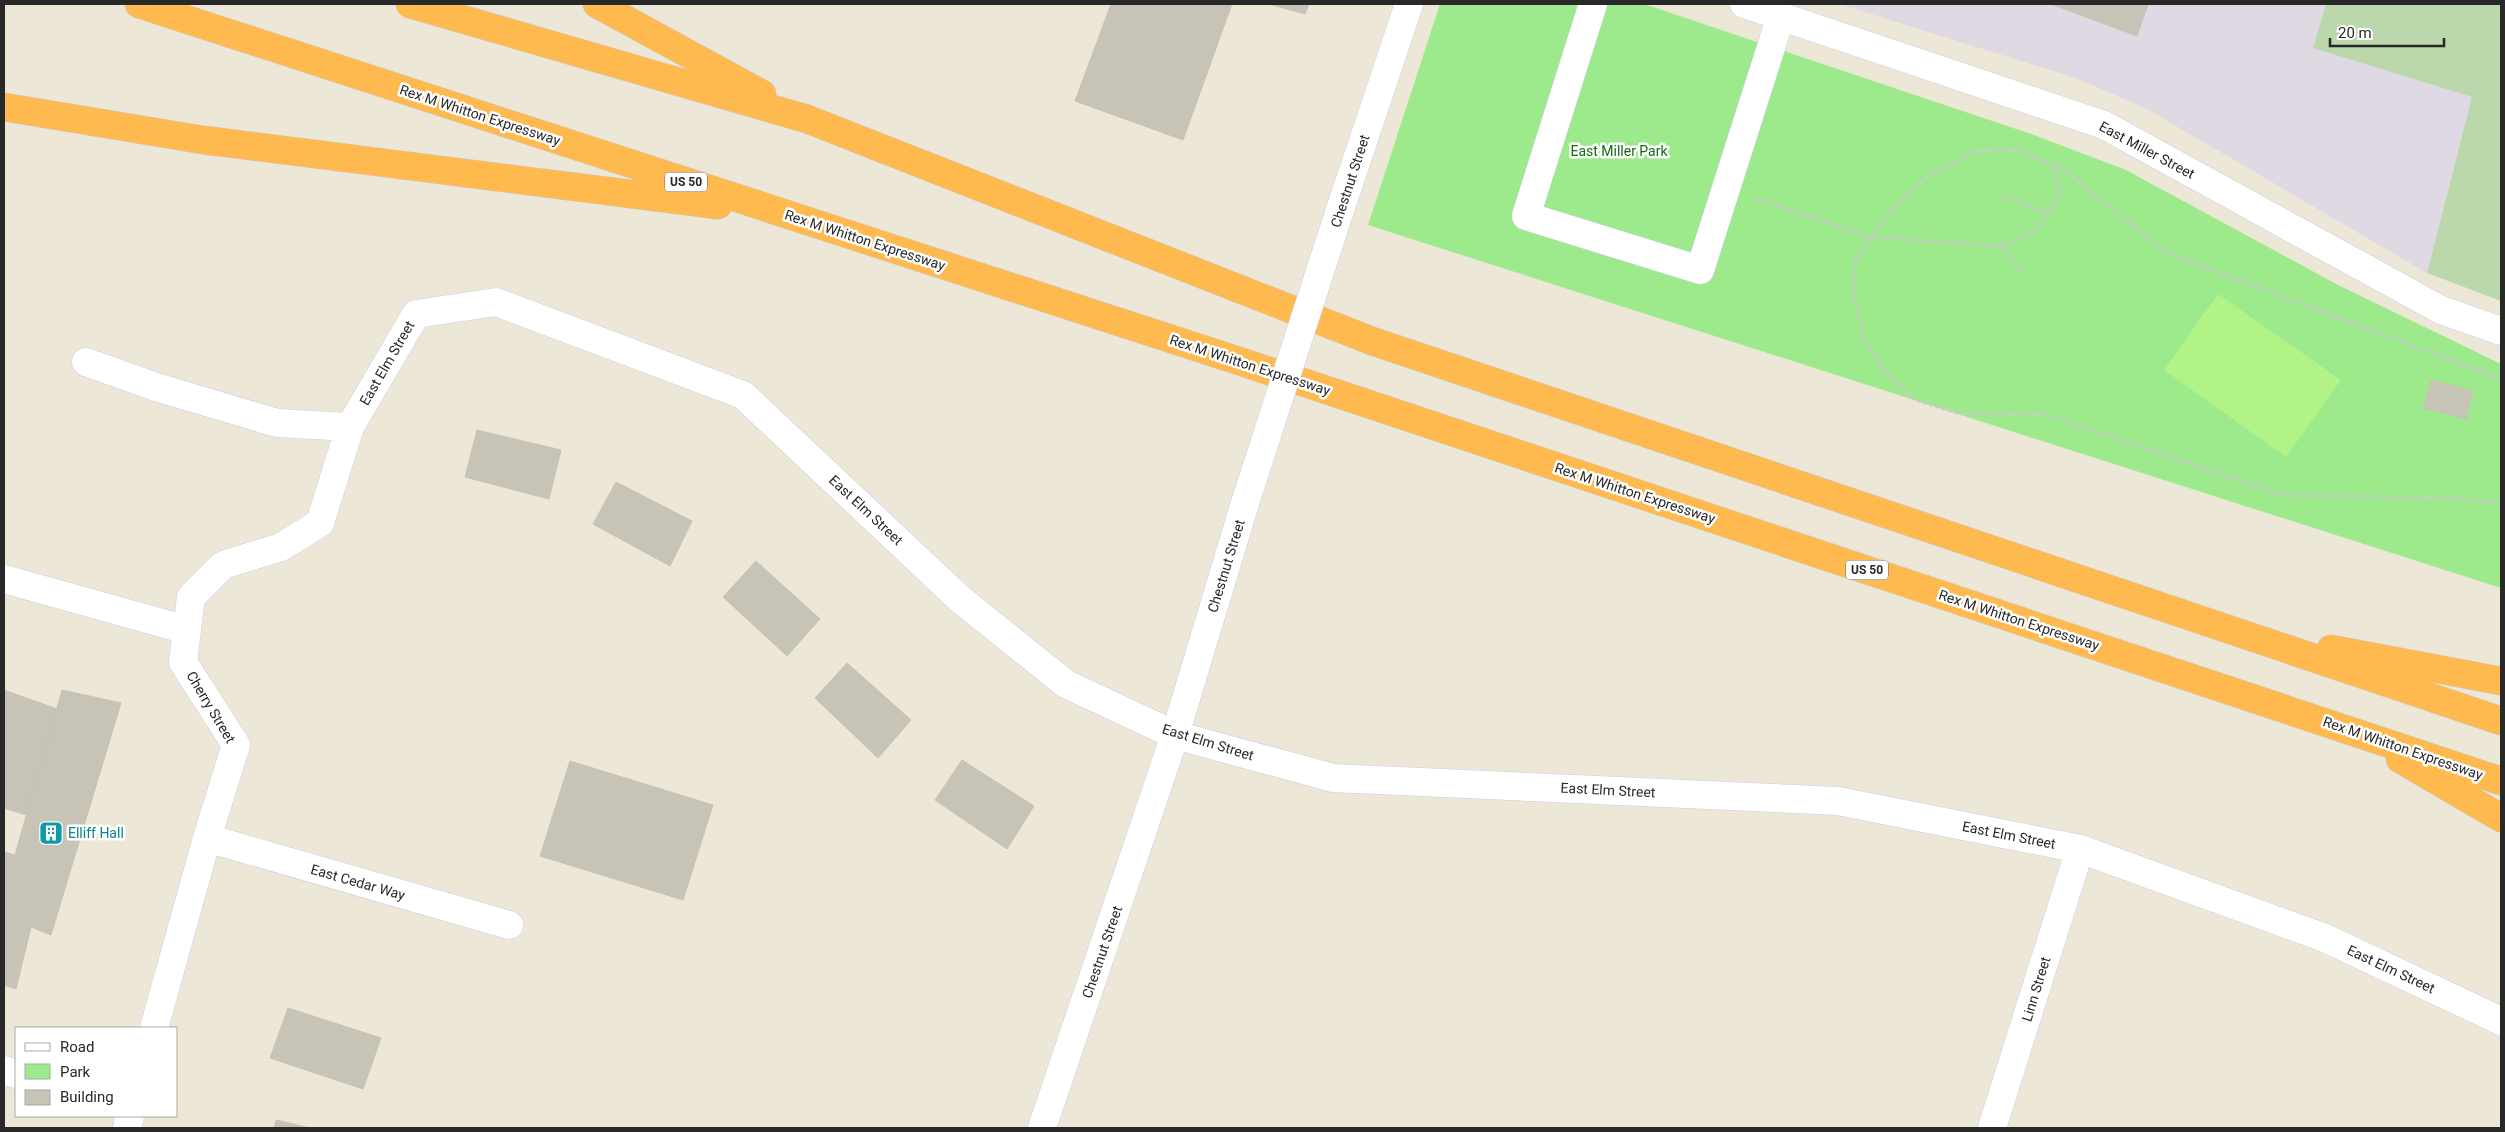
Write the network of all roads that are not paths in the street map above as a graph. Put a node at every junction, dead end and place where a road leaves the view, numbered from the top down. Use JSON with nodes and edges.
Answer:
{"nodes":[{"id":1,"x":139,"y":4,"type":"edge"},
{"id":2,"x":410,"y":4,"type":"edge"},
{"id":3,"x":597,"y":4,"type":"edge"},
{"id":4,"x":1409,"y":4,"type":"edge"},
{"id":5,"x":1593,"y":4,"type":"edge"},
{"id":6,"x":1744,"y":4,"type":"edge"},
{"id":7,"x":1781,"y":16,"type":"junction"},
{"id":8,"x":4,"y":107,"type":"edge"},
{"id":9,"x":807,"y":119,"type":"junction"},
{"id":10,"x":784,"y":214,"type":"junction"},
{"id":11,"x":2501,"y":331,"type":"edge"},
{"id":12,"x":86,"y":362,"type":"dead end"},
{"id":13,"x":350,"y":427,"type":"junction"},
{"id":14,"x":4,"y":579,"type":"edge"},
{"id":15,"x":187,"y":630,"type":"junction"},
{"id":16,"x":2232,"y":630,"type":"junction"},
{"id":17,"x":2501,"y":681,"type":"edge"},
{"id":18,"x":2501,"y":722,"type":"edge"},
{"id":19,"x":2349,"y":730,"type":"junction"},
{"id":20,"x":1175,"y":735,"type":"junction"},
{"id":21,"x":2501,"y":781,"type":"edge"},
{"id":22,"x":2501,"y":818,"type":"edge"},
{"id":23,"x":206,"y":838,"type":"junction"},
{"id":24,"x":2080,"y":849,"type":"junction"},
{"id":25,"x":509,"y":925,"type":"dead end"},
{"id":26,"x":2501,"y":1021,"type":"edge"},
{"id":27,"x":154,"y":1027,"type":"edge"},
{"id":28,"x":1042,"y":1128,"type":"edge"},
{"id":29,"x":1992,"y":1128,"type":"edge"}],
"edges":[{"from":1,"to":10,"type":"highway","name":"Rex M Whitton Expressway","number":"US 50"},
{"from":2,"to":9,"type":"highway"},
{"from":3,"to":9,"type":"highway"},
{"from":4,"to":20,"type":"street","name":"Chestnut Street","bridge":true},
{"from":5,"to":7,"type":"street"},
{"from":6,"to":7,"type":"street","name":"East Miller Street"},
{"from":7,"to":11,"type":"street","name":"East Miller Street"},
{"from":8,"to":10,"type":"highway"},
{"from":9,"to":16,"type":"highway"},
{"from":10,"to":19,"type":"highway","name":"Rex M Whitton Expressway","number":"US 50"},
{"from":12,"to":13,"type":"street"},
{"from":13,"to":15,"type":"street","name":"Cherry Street"},
{"from":13,"to":20,"type":"street","name":"East Elm Street"},
{"from":14,"to":15,"type":"street"},
{"from":15,"to":23,"type":"street","name":"Cherry Street"},
{"from":16,"to":17,"type":"highway"},
{"from":16,"to":18,"type":"highway"},
{"from":19,"to":21,"type":"highway","name":"Rex M Whitton Expressway","number":"US 50"},
{"from":19,"to":22,"type":"highway"},
{"from":20,"to":24,"type":"street","name":"East Elm Street"},
{"from":20,"to":28,"type":"street","name":"Chestnut Street"},
{"from":23,"to":25,"type":"street","name":"East Cedar Way"},
{"from":23,"to":27,"type":"street","name":"Cherry Street"},
{"from":24,"to":26,"type":"street","name":"East Elm Street"},
{"from":24,"to":29,"type":"street","name":"Linn Street"}]}
